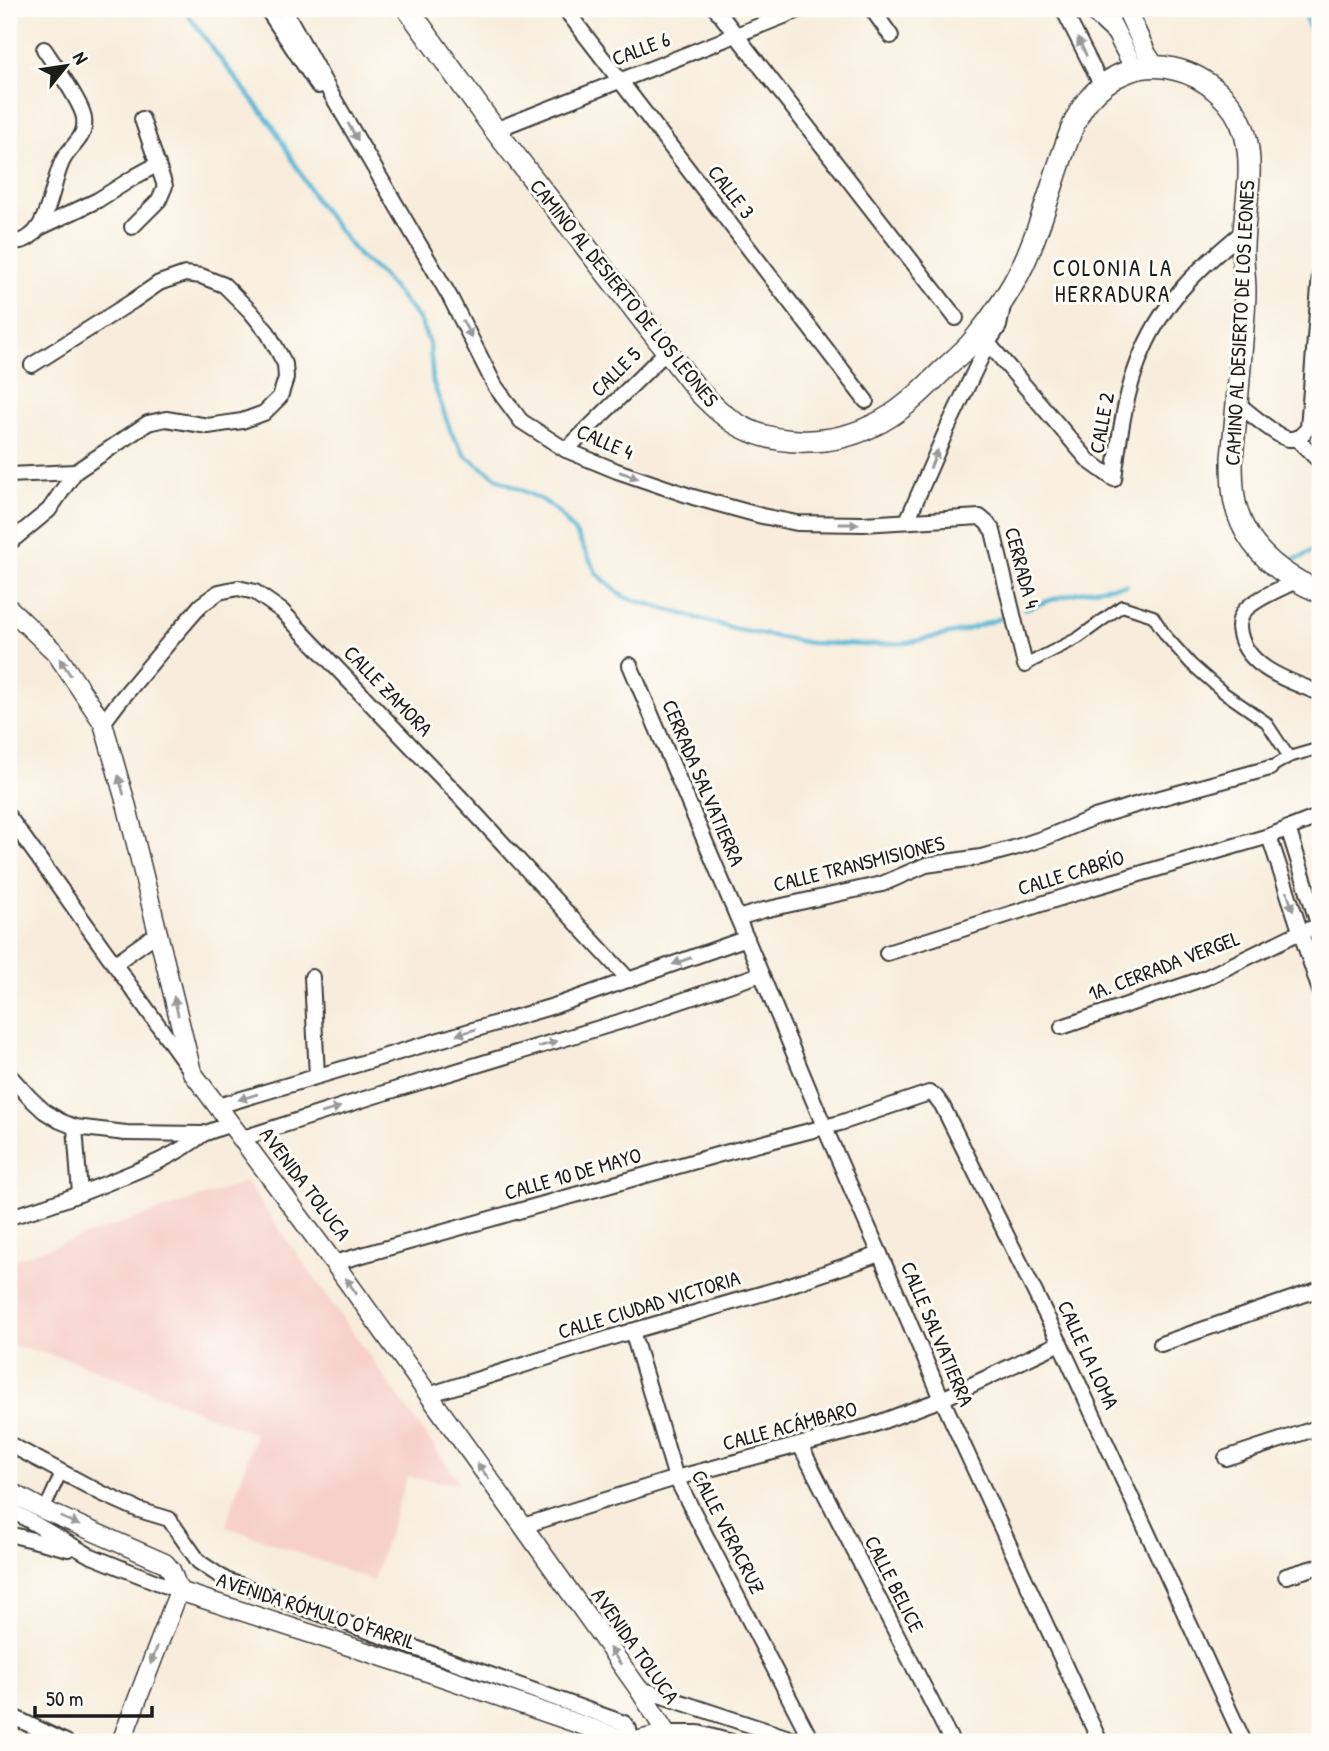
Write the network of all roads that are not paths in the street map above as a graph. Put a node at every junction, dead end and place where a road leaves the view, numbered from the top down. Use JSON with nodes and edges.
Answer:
{"nodes":[{"id":1,"x":267,"y":9,"type":"edge"},
{"id":2,"x":284,"y":9,"type":"edge"},
{"id":3,"x":408,"y":9,"type":"edge"},
{"id":4,"x":565,"y":9,"type":"edge"},
{"id":5,"x":716,"y":9,"type":"edge"},
{"id":6,"x":802,"y":9,"type":"edge"},
{"id":7,"x":872,"y":9,"type":"edge"},
{"id":8,"x":1063,"y":9,"type":"edge"},
{"id":9,"x":1088,"y":9,"type":"edge"},
{"id":10,"x":1104,"y":9,"type":"edge"},
{"id":11,"x":1126,"y":9,"type":"edge"},
{"id":12,"x":736,"y":36,"type":"junction"},
{"id":13,"x":891,"y":36,"type":"dead end"},
{"id":14,"x":1116,"y":36,"type":"junction"},
{"id":15,"x":44,"y":49,"type":"dead end"},
{"id":16,"x":1145,"y":67,"type":"junction"},
{"id":17,"x":618,"y":80,"type":"junction"},
{"id":18,"x":1102,"y":86,"type":"junction"},
{"id":19,"x":330,"y":92,"type":"junction"},
{"id":20,"x":142,"y":119,"type":"dead end"},
{"id":21,"x":495,"y":130,"type":"junction"},
{"id":22,"x":158,"y":164,"type":"junction"},
{"id":23,"x":39,"y":228,"type":"junction"},
{"id":24,"x":132,"y":228,"type":"dead end"},
{"id":25,"x":1245,"y":230,"type":"junction"},
{"id":26,"x":9,"y":241,"type":"edge"},
{"id":27,"x":1320,"y":274,"type":"edge"},
{"id":28,"x":1004,"y":300,"type":"junction"},
{"id":29,"x":956,"y":318,"type":"dead end"},
{"id":30,"x":988,"y":343,"type":"junction"},
{"id":31,"x":666,"y":352,"type":"junction"},
{"id":32,"x":32,"y":365,"type":"dead end"},
{"id":33,"x":866,"y":401,"type":"dead end"},
{"id":34,"x":1237,"y":403,"type":"junction"},
{"id":35,"x":1296,"y":438,"type":"junction"},
{"id":36,"x":566,"y":450,"type":"junction"},
{"id":37,"x":1320,"y":462,"type":"edge"},
{"id":38,"x":75,"y":471,"type":"junction"},
{"id":39,"x":9,"y":475,"type":"edge"},
{"id":40,"x":907,"y":521,"type":"junction"},
{"id":41,"x":9,"y":543,"type":"edge"},
{"id":42,"x":1296,"y":581,"type":"junction"},
{"id":43,"x":1320,"y":592,"type":"edge"},
{"id":44,"x":9,"y":608,"type":"edge"},
{"id":45,"x":1025,"y":664,"type":"joint"},
{"id":46,"x":630,"y":665,"type":"dead end"},
{"id":47,"x":1320,"y":693,"type":"edge"},
{"id":48,"x":103,"y":723,"type":"junction"},
{"id":49,"x":1320,"y":748,"type":"edge"},
{"id":50,"x":1289,"y":757,"type":"junction"},
{"id":51,"x":1270,"y":768,"type":"joint"},
{"id":52,"x":1320,"y":816,"type":"edge"},
{"id":53,"x":9,"y":817,"type":"edge"},
{"id":54,"x":1288,"y":828,"type":"junction"},
{"id":55,"x":1269,"y":836,"type":"junction"},
{"id":56,"x":738,"y":918,"type":"junction"},
{"id":57,"x":1320,"y":928,"type":"edge"},
{"id":58,"x":159,"y":932,"type":"junction"},
{"id":59,"x":1300,"y":932,"type":"junction"},
{"id":60,"x":747,"y":938,"type":"junction"},
{"id":61,"x":887,"y":953,"type":"dead end"},
{"id":62,"x":114,"y":964,"type":"junction"},
{"id":63,"x":761,"y":974,"type":"junction"},
{"id":64,"x":312,"y":977,"type":"dead end"},
{"id":65,"x":629,"y":980,"type":"junction"},
{"id":66,"x":1320,"y":991,"type":"edge"},
{"id":67,"x":1062,"y":1027,"type":"dead end"},
{"id":68,"x":192,"y":1072,"type":"junction"},
{"id":69,"x":9,"y":1075,"type":"edge"},
{"id":70,"x":317,"y":1076,"type":"junction"},
{"id":71,"x":218,"y":1107,"type":"junction"},
{"id":72,"x":231,"y":1124,"type":"junction"},
{"id":73,"x":824,"y":1126,"type":"junction"},
{"id":74,"x":75,"y":1127,"type":"junction"},
{"id":75,"x":203,"y":1134,"type":"junction"},
{"id":76,"x":243,"y":1139,"type":"junction"},
{"id":77,"x":80,"y":1194,"type":"junction"},
{"id":78,"x":9,"y":1217,"type":"edge"},
{"id":79,"x":880,"y":1254,"type":"junction"},
{"id":80,"x":334,"y":1263,"type":"junction"},
{"id":81,"x":1320,"y":1289,"type":"edge"},
{"id":82,"x":632,"y":1331,"type":"junction"},
{"id":83,"x":1060,"y":1343,"type":"junction"},
{"id":84,"x":1161,"y":1343,"type":"dead end"},
{"id":85,"x":428,"y":1395,"type":"junction"},
{"id":86,"x":942,"y":1399,"type":"junction"},
{"id":87,"x":1320,"y":1427,"type":"edge"},
{"id":88,"x":9,"y":1444,"type":"edge"},
{"id":89,"x":800,"y":1446,"type":"junction"},
{"id":90,"x":1226,"y":1458,"type":"dead end"},
{"id":91,"x":61,"y":1473,"type":"junction"},
{"id":92,"x":676,"y":1478,"type":"junction"},
{"id":93,"x":9,"y":1491,"type":"edge"},
{"id":94,"x":9,"y":1509,"type":"edge"},
{"id":95,"x":44,"y":1510,"type":"junction"},
{"id":96,"x":523,"y":1526,"type":"junction"},
{"id":97,"x":9,"y":1534,"type":"edge"},
{"id":98,"x":89,"y":1555,"type":"junction"},
{"id":99,"x":1320,"y":1566,"type":"edge"},
{"id":100,"x":1286,"y":1576,"type":"dead end"},
{"id":101,"x":178,"y":1591,"type":"junction"},
{"id":102,"x":638,"y":1688,"type":"junction"},
{"id":103,"x":9,"y":1715,"type":"edge"},
{"id":104,"x":669,"y":1738,"type":"edge"},
{"id":105,"x":66,"y":1742,"type":"edge"},
{"id":106,"x":121,"y":1742,"type":"edge"},
{"id":107,"x":631,"y":1742,"type":"edge"},
{"id":108,"x":732,"y":1742,"type":"edge"},
{"id":109,"x":801,"y":1742,"type":"edge"},
{"id":110,"x":811,"y":1742,"type":"edge"},
{"id":111,"x":952,"y":1742,"type":"edge"},
{"id":112,"x":1100,"y":1742,"type":"edge"},
{"id":113,"x":1244,"y":1742,"type":"edge"}],
"edges":[{"from":1,"to":19,"type":"street"},
{"from":2,"to":19,"type":"street","name":"CALLE 4"},
{"from":3,"to":21,"type":"main road","name":"CAMINO AL DESIERTO DE LOS LEONES"},
{"from":4,"to":17,"type":"street","name":"CALLE 3"},
{"from":5,"to":12,"type":"street"},
{"from":6,"to":12,"type":"street","name":"CALLE 6"},
{"from":7,"to":13,"type":"street"},
{"from":18,"to":8,"type":"street","one_way":true},
{"from":9,"to":14,"type":"street"},
{"from":10,"to":14,"type":"street"},
{"from":11,"to":16,"type":"street"},
{"from":12,"to":17,"type":"street","name":"CALLE 6"},
{"from":12,"to":29,"type":"street"},
{"from":14,"to":16,"type":"street"},
{"from":15,"to":23,"type":"street"},
{"from":16,"to":18,"type":"main road"},
{"from":16,"to":25,"type":"main road","name":"CAMINO AL DESIERTO DE LOS LEONES"},
{"from":17,"to":21,"type":"street","name":"CALLE 6"},
{"from":17,"to":33,"type":"street","name":"CALLE 3"},
{"from":18,"to":28,"type":"main road","name":"CAMINO AL DESIERTO DE LOS LEONES"},
{"from":19,"to":36,"type":"street","name":"CALLE 4","one_way":true},
{"from":20,"to":22,"type":"street"},
{"from":21,"to":31,"type":"main road","name":"CAMINO AL DESIERTO DE LOS LEONES"},
{"from":22,"to":23,"type":"street"},
{"from":22,"to":24,"type":"street"},
{"from":23,"to":26,"type":"street"},
{"from":25,"to":30,"type":"street","name":"CALLE 2"},
{"from":25,"to":34,"type":"main road","name":"CAMINO AL DESIERTO DE LOS LEONES"},
{"from":27,"to":35,"type":"street"},
{"from":28,"to":30,"type":"street"},
{"from":28,"to":31,"type":"main road","name":"CAMINO AL DESIERTO DE LOS LEONES"},
{"from":40,"to":30,"type":"street","one_way":true},
{"from":31,"to":36,"type":"street","name":"CALLE 5"},
{"from":32,"to":38,"type":"street"},
{"from":34,"to":35,"type":"street"},
{"from":34,"to":42,"type":"main road","name":"CAMINO AL DESIERTO DE LOS LEONES"},
{"from":35,"to":37,"type":"street"},
{"from":36,"to":40,"type":"street","name":"CALLE 4","one_way":true},
{"from":38,"to":39,"type":"street"},
{"from":38,"to":41,"type":"street"},
{"from":40,"to":45,"type":"street","name":"CERRADA 4"},
{"from":42,"to":43,"type":"main road","name":"CAMINO AL DESIERTO DE LOS LEONES"},
{"from":42,"to":47,"type":"street"},
{"from":48,"to":44,"type":"street","name":"AVENIDA TOLUCA","one_way":true},
{"from":45,"to":50,"type":"street"},
{"from":46,"to":56,"type":"street","name":"CERRADA SALVATIERRA"},
{"from":58,"to":48,"type":"street","name":"AVENIDA TOLUCA","one_way":true},
{"from":48,"to":65,"type":"street","name":"CALLE ZAMORA"},
{"from":49,"to":50,"type":"street","name":"CALLE TRANSMISIONES"},
{"from":50,"to":51,"type":"street","name":"CALLE TRANSMISIONES"},
{"from":51,"to":56,"type":"street","name":"CALLE TRANSMISIONES"},
{"from":52,"to":54,"type":"street","name":"CALLE CABRÍO"},
{"from":53,"to":62,"type":"street"},
{"from":54,"to":55,"type":"street","name":"CALLE CABRÍO"},
{"from":54,"to":57,"type":"street"},
{"from":55,"to":59,"type":"street","one_way":true},
{"from":55,"to":61,"type":"street","name":"CALLE CABRÍO"},
{"from":56,"to":60,"type":"street"},
{"from":57,"to":59,"type":"street","name":"1A. CERRADA VERGEL"},
{"from":58,"to":62,"type":"street"},
{"from":68,"to":58,"type":"street","name":"AVENIDA TOLUCA","one_way":true},
{"from":59,"to":66,"type":"street"},
{"from":59,"to":67,"type":"street","name":"1A. CERRADA VERGEL"},
{"from":60,"to":63,"type":"street","name":"CALLE SALVATIERRA"},
{"from":60,"to":65,"type":"street","one_way":true},
{"from":62,"to":68,"type":"street"},
{"from":63,"to":73,"type":"street","name":"CALLE SALVATIERRA"},
{"from":76,"to":63,"type":"street","one_way":true},
{"from":64,"to":70,"type":"street"},
{"from":65,"to":70,"type":"street","one_way":true},
{"from":68,"to":71,"type":"street","name":"AVENIDA TOLUCA"},
{"from":69,"to":74,"type":"street"},
{"from":70,"to":71,"type":"street","one_way":true},
{"from":71,"to":72,"type":"street","name":"AVENIDA TOLUCA"},
{"from":72,"to":75,"type":"street"},
{"from":72,"to":76,"type":"street","name":"AVENIDA TOLUCA"},
{"from":73,"to":79,"type":"street","name":"CALLE SALVATIERRA"},
{"from":73,"to":80,"type":"street","name":"CALLE 10 DE MAYO"},
{"from":73,"to":83,"type":"street","name":"CALLE LA LOMA"},
{"from":74,"to":75,"type":"street"},
{"from":74,"to":77,"type":"street"},
{"from":75,"to":77,"type":"street"},
{"from":76,"to":80,"type":"street","name":"AVENIDA TOLUCA"},
{"from":77,"to":78,"type":"street"},
{"from":79,"to":82,"type":"street","name":"CALLE CIUDAD VICTORIA"},
{"from":79,"to":86,"type":"street","name":"CALLE SALVATIERRA"},
{"from":85,"to":80,"type":"street","name":"AVENIDA TOLUCA","one_way":true},
{"from":81,"to":84,"type":"street"},
{"from":82,"to":85,"type":"street","name":"CALLE CIUDAD VICTORIA"},
{"from":82,"to":92,"type":"street","name":"CALLE VERACRUZ"},
{"from":83,"to":86,"type":"street","name":"CALLE ACÁMBARO"},
{"from":83,"to":113,"type":"street","name":"CALLE LA LOMA"},
{"from":96,"to":85,"type":"street","name":"AVENIDA TOLUCA","one_way":true},
{"from":86,"to":89,"type":"street","name":"CALLE ACÁMBARO"},
{"from":86,"to":112,"type":"street","name":"CALLE SALVATIERRA"},
{"from":87,"to":90,"type":"street"},
{"from":88,"to":91,"type":"street"},
{"from":89,"to":92,"type":"street","name":"CALLE ACÁMBARO"},
{"from":89,"to":111,"type":"street","name":"CALLE BELICE"},
{"from":91,"to":95,"type":"street"},
{"from":91,"to":107,"type":"street"},
{"from":92,"to":96,"type":"street","name":"CALLE ACÁMBARO"},
{"from":92,"to":110,"type":"street","name":"CALLE VERACRUZ"},
{"from":93,"to":95,"type":"street"},
{"from":94,"to":98,"type":"street"},
{"from":95,"to":101,"type":"street","one_way":true},
{"from":102,"to":96,"type":"street","name":"AVENIDA TOLUCA","one_way":true},
{"from":97,"to":98,"type":"street"},
{"from":98,"to":101,"type":"street"},
{"from":99,"to":100,"type":"street"},
{"from":101,"to":106,"type":"street","one_way":true},
{"from":101,"to":107,"type":"street","name":"AVENIDA RÓMULO O'FARRIL"},
{"from":102,"to":104,"type":"street","name":"AVENIDA TOLUCA"},
{"from":102,"to":109,"type":"street"},
{"from":103,"to":105,"type":"street"},
{"from":104,"to":107,"type":"street"},
{"from":104,"to":108,"type":"street"}]}
